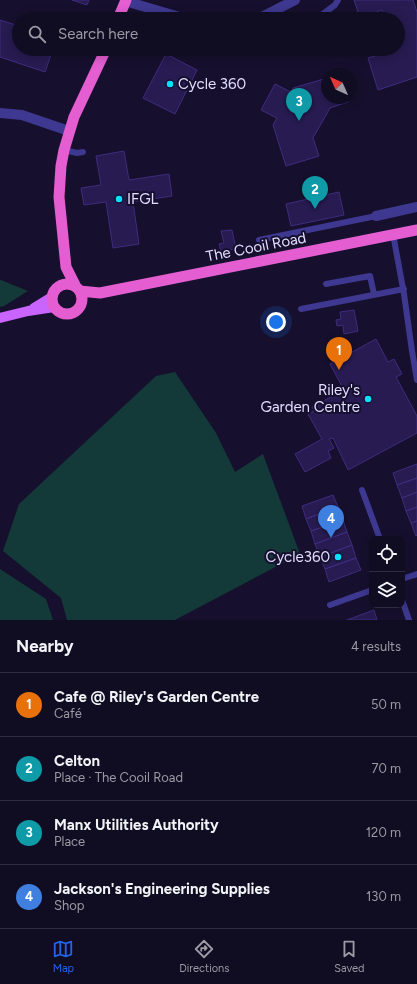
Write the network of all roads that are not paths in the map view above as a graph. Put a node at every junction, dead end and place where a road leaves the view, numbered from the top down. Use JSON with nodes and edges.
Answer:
{"nodes":[{"id":1,"x":125,"y":0,"type":"edge"},
{"id":2,"x":296,"y":0,"type":"edge"},
{"id":3,"x":338,"y":0,"type":"edge"},
{"id":4,"x":121,"y":12,"type":"edge"},
{"id":5,"x":162,"y":12,"type":"edge"},
{"id":6,"x":272,"y":12,"type":"edge"},
{"id":7,"x":326,"y":12,"type":"edge"},
{"id":8,"x":103,"y":56,"type":"edge"},
{"id":9,"x":0,"y":113,"type":"edge"},
{"id":10,"x":69,"y":131,"type":"junction"},
{"id":11,"x":64,"y":150,"type":"junction"},
{"id":12,"x":83,"y":152,"type":"dead end"},
{"id":13,"x":417,"y":207,"type":"edge"},
{"id":14,"x":376,"y":216,"type":"joint"},
{"id":15,"x":417,"y":230,"type":"edge"},
{"id":16,"x":393,"y":234,"type":"junction"},
{"id":17,"x":259,"y":240,"type":"dead end"},
{"id":18,"x":66,"y":267,"type":"junction"},
{"id":19,"x":326,"y":284,"type":"dead end"},
{"id":20,"x":59,"y":286,"type":"junction"},
{"id":21,"x":78,"y":289,"type":"junction"},
{"id":22,"x":404,"y":289,"type":"junction"},
{"id":23,"x":100,"y":293,"type":"junction"},
{"id":24,"x":374,"y":294,"type":"junction"},
{"id":25,"x":53,"y":302,"type":"junction"},
{"id":26,"x":81,"y":303,"type":"junction"},
{"id":27,"x":302,"y":309,"type":"dead end"},
{"id":28,"x":0,"y":318,"type":"edge"},
{"id":29,"x":417,"y":380,"type":"edge"},
{"id":30,"x":362,"y":490,"type":"dead end"},
{"id":31,"x":379,"y":536,"type":"edge"},
{"id":32,"x":417,"y":574,"type":"edge"},
{"id":33,"x":405,"y":578,"type":"edge"},
{"id":34,"x":369,"y":591,"type":"edge"},
{"id":35,"x":330,"y":605,"type":"dead end"},
{"id":36,"x":405,"y":608,"type":"edge"},
{"id":37,"x":409,"y":620,"type":"edge"}],
"edges":[{"from":1,"to":4,"type":"highway"},
{"from":1,"to":5,"type":"street"},
{"from":2,"to":6,"type":"street"},
{"from":3,"to":7,"type":"lane"},
{"from":8,"to":10,"type":"highway"},
{"from":9,"to":10,"type":"street"},
{"from":10,"to":11,"type":"highway"},
{"from":11,"to":12,"type":"lane"},
{"from":11,"to":18,"type":"highway"},
{"from":13,"to":14,"type":"street"},
{"from":14,"to":17,"type":"lane"},
{"from":15,"to":16,"type":"highway","name":"The Cooil Road"},
{"from":16,"to":22,"type":"lane"},
{"from":16,"to":23,"type":"highway","name":"The Cooil Road"},
{"from":18,"to":20,"type":"highway"},
{"from":18,"to":21,"type":"highway"},
{"from":19,"to":24,"type":"lane"},
{"from":20,"to":21,"type":"highway"},
{"from":20,"to":25,"type":"highway"},
{"from":21,"to":23,"type":"highway","name":"The Cooil Road"},
{"from":21,"to":26,"type":"highway"},
{"from":22,"to":24,"type":"lane"},
{"from":22,"to":29,"type":"lane"},
{"from":23,"to":26,"type":"highway","name":"The Cooil Road"},
{"from":24,"to":27,"type":"lane"},
{"from":25,"to":26,"type":"highway"},
{"from":25,"to":28,"type":"main road"},
{"from":30,"to":31,"type":"lane"},
{"from":32,"to":33,"type":"lane"},
{"from":34,"to":35,"type":"lane"},
{"from":36,"to":37,"type":"lane"}]}
